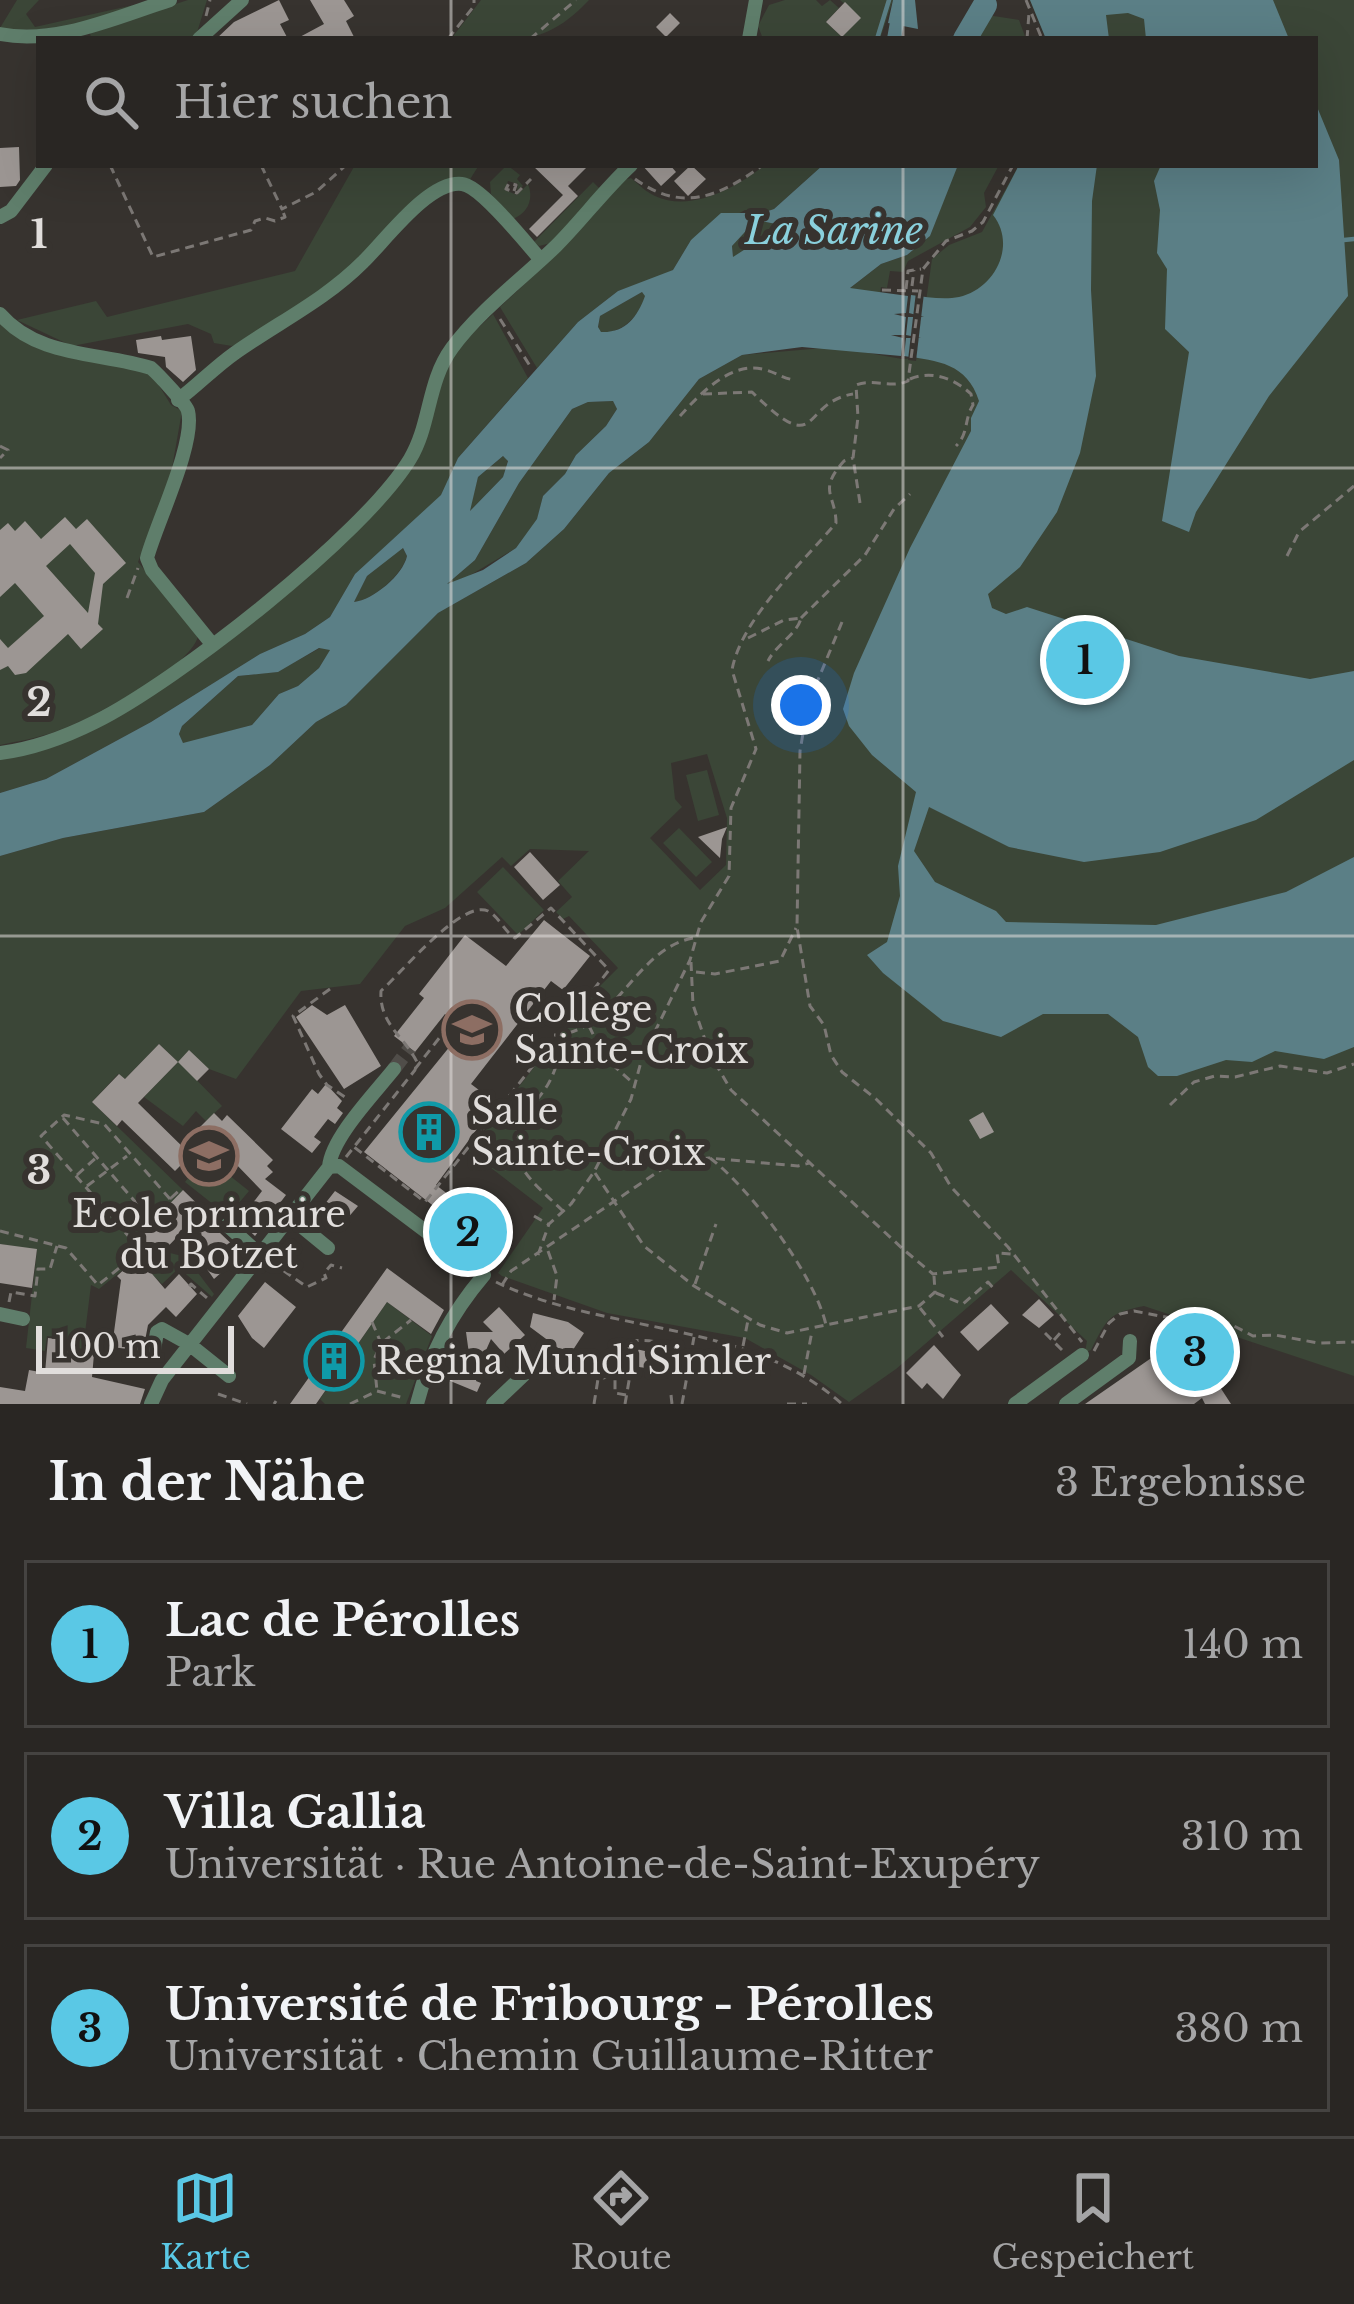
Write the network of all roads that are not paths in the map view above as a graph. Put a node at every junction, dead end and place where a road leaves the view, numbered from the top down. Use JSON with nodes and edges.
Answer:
{"nodes":[{"id":1,"x":170,"y":0,"type":"edge"},
{"id":2,"x":242,"y":0,"type":"edge"},
{"id":3,"x":756,"y":0,"type":"edge"},
{"id":4,"x":0,"y":34,"type":"edge"},
{"id":5,"x":36,"y":36,"type":"edge"},
{"id":6,"x":38,"y":36,"type":"edge"},
{"id":7,"x":202,"y":36,"type":"edge"},
{"id":8,"x":750,"y":36,"type":"edge"},
{"id":9,"x":44,"y":168,"type":"edge"},
{"id":10,"x":628,"y":168,"type":"edge"},
{"id":11,"x":0,"y":217,"type":"edge"},
{"id":12,"x":542,"y":260,"type":"junction"},
{"id":13,"x":0,"y":314,"type":"edge"},
{"id":14,"x":178,"y":400,"type":"junction"},
{"id":15,"x":212,"y":644,"type":"junction"},
{"id":16,"x":0,"y":753,"type":"edge"},
{"id":17,"x":394,"y":1069,"type":"tunnel mouth"},
{"id":18,"x":329,"y":1167,"type":"junction"},
{"id":19,"x":289,"y":1216,"type":"junction"},
{"id":20,"x":227,"y":1225,"type":"dead end"},
{"id":21,"x":328,"y":1247,"type":"dead end"},
{"id":22,"x":260,"y":1254,"type":"junction"},
{"id":23,"x":3,"y":1315,"type":"edge"},
{"id":24,"x":23,"y":1319,"type":"dead end"},
{"id":25,"x":1130,"y":1342,"type":"dead end"},
{"id":26,"x":190,"y":1344,"type":"junction"},
{"id":27,"x":154,"y":1350,"type":"dead end"},
{"id":28,"x":1074,"y":1355,"type":"road end"},
{"id":29,"x":530,"y":1370,"type":"dead end"},
{"id":30,"x":229,"y":1376,"type":"dead end"},
{"id":31,"x":417,"y":1403,"type":"edge"},
{"id":32,"x":151,"y":1404,"type":"edge"},
{"id":33,"x":493,"y":1404,"type":"edge"},
{"id":34,"x":1015,"y":1404,"type":"edge"},
{"id":35,"x":1066,"y":1404,"type":"edge"}],
"edges":[{"from":1,"to":6,"type":"street"},
{"from":2,"to":7,"type":"street"},
{"from":3,"to":8,"type":"street"},
{"from":4,"to":5,"type":"street"},
{"from":9,"to":11,"type":"street"},
{"from":10,"to":12,"type":"street"},
{"from":12,"to":14,"type":"street"},
{"from":12,"to":15,"type":"street"},
{"from":13,"to":14,"type":"street"},
{"from":14,"to":15,"type":"street"},
{"from":15,"to":16,"type":"street"},
{"from":17,"to":18,"type":"street"},
{"from":18,"to":19,"type":"street"},
{"from":18,"to":31,"type":"street"},
{"from":19,"to":21,"type":"street"},
{"from":19,"to":22,"type":"street"},
{"from":20,"to":22,"type":"street"},
{"from":22,"to":26,"type":"street"},
{"from":23,"to":24,"type":"street"},
{"from":25,"to":35,"type":"street"},
{"from":26,"to":27,"type":"street"},
{"from":26,"to":30,"type":"street"},
{"from":26,"to":32,"type":"street"},
{"from":28,"to":34,"type":"street"},
{"from":29,"to":33,"type":"street"}]}
